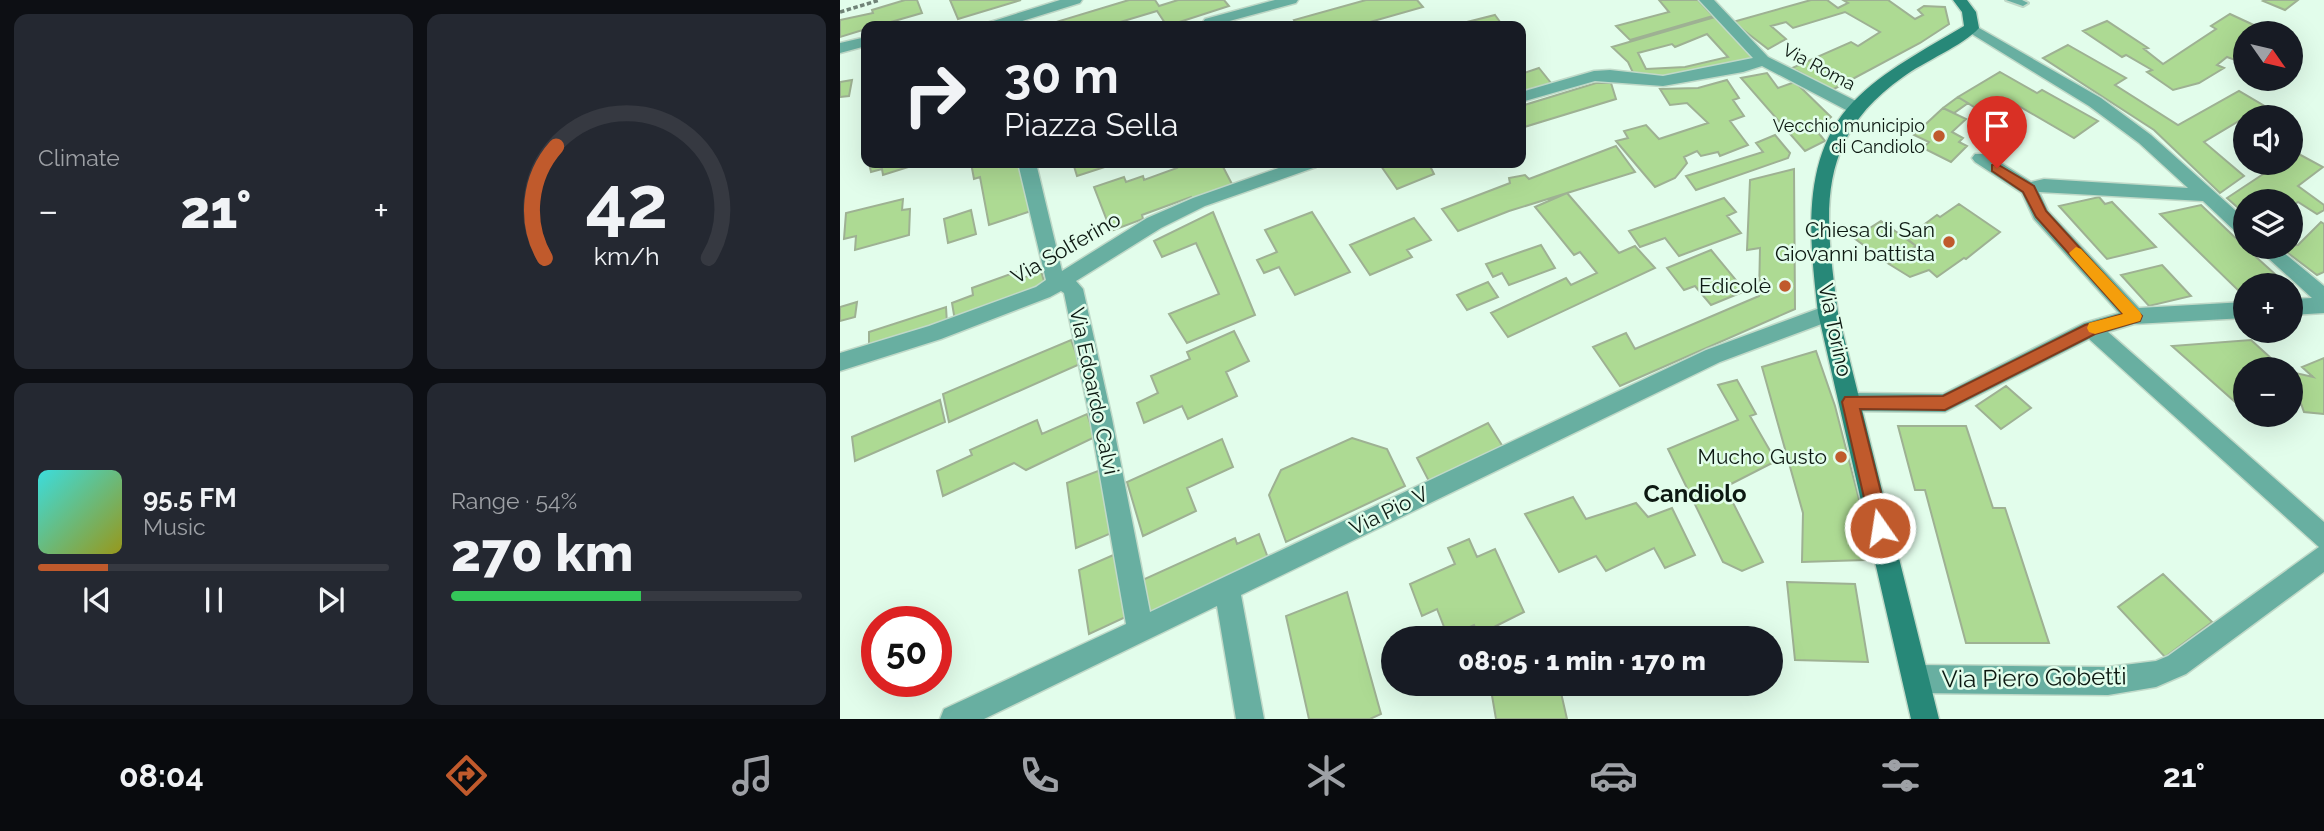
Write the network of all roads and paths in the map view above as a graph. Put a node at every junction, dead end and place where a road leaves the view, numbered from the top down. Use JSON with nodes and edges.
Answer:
{"nodes":[{"id":1,"x":880,"y":0,"type":"edge"},
{"id":2,"x":1074,"y":0,"type":"edge"},
{"id":3,"x":1291,"y":0,"type":"edge"},
{"id":4,"x":1706,"y":0,"type":"edge"},
{"id":5,"x":1959,"y":0,"type":"edge"},
{"id":6,"x":2011,"y":0,"type":"edge"},
{"id":7,"x":2023,"y":3,"type":"dead end"},
{"id":8,"x":840,"y":12,"type":"edge"},
{"id":9,"x":1008,"y":21,"type":"edge"},
{"id":10,"x":1214,"y":21,"type":"edge"},
{"id":11,"x":1972,"y":28,"type":"junction"},
{"id":12,"x":861,"y":44,"type":"edge"},
{"id":13,"x":840,"y":48,"type":"edge"},
{"id":14,"x":1763,"y":60,"type":"junction"},
{"id":15,"x":1526,"y":96,"type":"edge"},
{"id":16,"x":1856,"y":108,"type":"junction"},
{"id":17,"x":1980,"y":158,"type":"dead end"},
{"id":18,"x":1028,"y":168,"type":"edge"},
{"id":19,"x":1296,"y":168,"type":"edge"},
{"id":20,"x":2029,"y":189,"type":"junction"},
{"id":21,"x":2206,"y":195,"type":"junction"},
{"id":22,"x":2233,"y":219,"type":"edge"},
{"id":23,"x":2279,"y":259,"type":"edge"},
{"id":24,"x":1063,"y":281,"type":"junction"},
{"id":25,"x":2324,"y":297,"type":"edge"},
{"id":26,"x":2324,"y":305,"type":"edge"},
{"id":27,"x":2303,"y":306,"type":"edge"},
{"id":28,"x":2233,"y":311,"type":"edge"},
{"id":29,"x":1828,"y":313,"type":"junction"},
{"id":30,"x":2134,"y":316,"type":"junction"},
{"id":31,"x":2091,"y":329,"type":"junction"},
{"id":32,"x":840,"y":362,"type":"edge"},
{"id":33,"x":1850,"y":402,"type":"junction"},
{"id":34,"x":2324,"y":538,"type":"edge"},
{"id":35,"x":2317,"y":562,"type":"edge"},
{"id":36,"x":1227,"y":589,"type":"junction"},
{"id":37,"x":1140,"y":630,"type":"junction"},
{"id":38,"x":1916,"y":679,"type":"junction"},
{"id":39,"x":954,"y":719,"type":"edge"},
{"id":40,"x":1250,"y":719,"type":"edge"},
{"id":41,"x":1925,"y":719,"type":"edge"}],
"edges":[{"from":1,"to":8,"type":"path"},
{"from":2,"to":9,"type":"street"},
{"from":3,"to":10,"type":"street"},
{"from":4,"to":14,"type":"street","name":"Via Roma"},
{"from":5,"to":11,"type":"main road"},
{"from":6,"to":7,"type":"lane"},
{"from":11,"to":16,"type":"main road","name":"Via Torino"},
{"from":11,"to":21,"type":"street"},
{"from":12,"to":13,"type":"street"},
{"from":14,"to":15,"type":"street"},
{"from":14,"to":16,"type":"street","name":"Via Roma"},
{"from":16,"to":29,"type":"main road","name":"Via Torino"},
{"from":17,"to":20,"type":"street"},
{"from":18,"to":24,"type":"street","name":"Via Edoardo Calvi"},
{"from":19,"to":24,"type":"street","name":"Via Solferino"},
{"from":20,"to":21,"type":"street"},
{"from":20,"to":30,"type":"street"},
{"from":21,"to":22,"type":"street"},
{"from":23,"to":25,"type":"street"},
{"from":24,"to":32,"type":"street","name":"Via Solferino"},
{"from":24,"to":37,"type":"street","name":"Via Edoardo Calvi"},
{"from":26,"to":27,"type":"street"},
{"from":28,"to":30,"type":"street"},
{"from":29,"to":33,"type":"main road","name":"Via Torino"},
{"from":29,"to":36,"type":"street","name":"Via Pio V"},
{"from":30,"to":31,"type":"street"},
{"from":31,"to":33,"type":"street"},
{"from":31,"to":34,"type":"street"},
{"from":33,"to":38,"type":"main road","name":"Via Torino"},
{"from":35,"to":38,"type":"street","name":"Via Piero Gobetti"},
{"from":36,"to":37,"type":"street","name":"Via Pio V"},
{"from":36,"to":40,"type":"street"},
{"from":37,"to":39,"type":"street","name":"Via Pio V"},
{"from":38,"to":41,"type":"main road","name":"Via Torino"}]}
